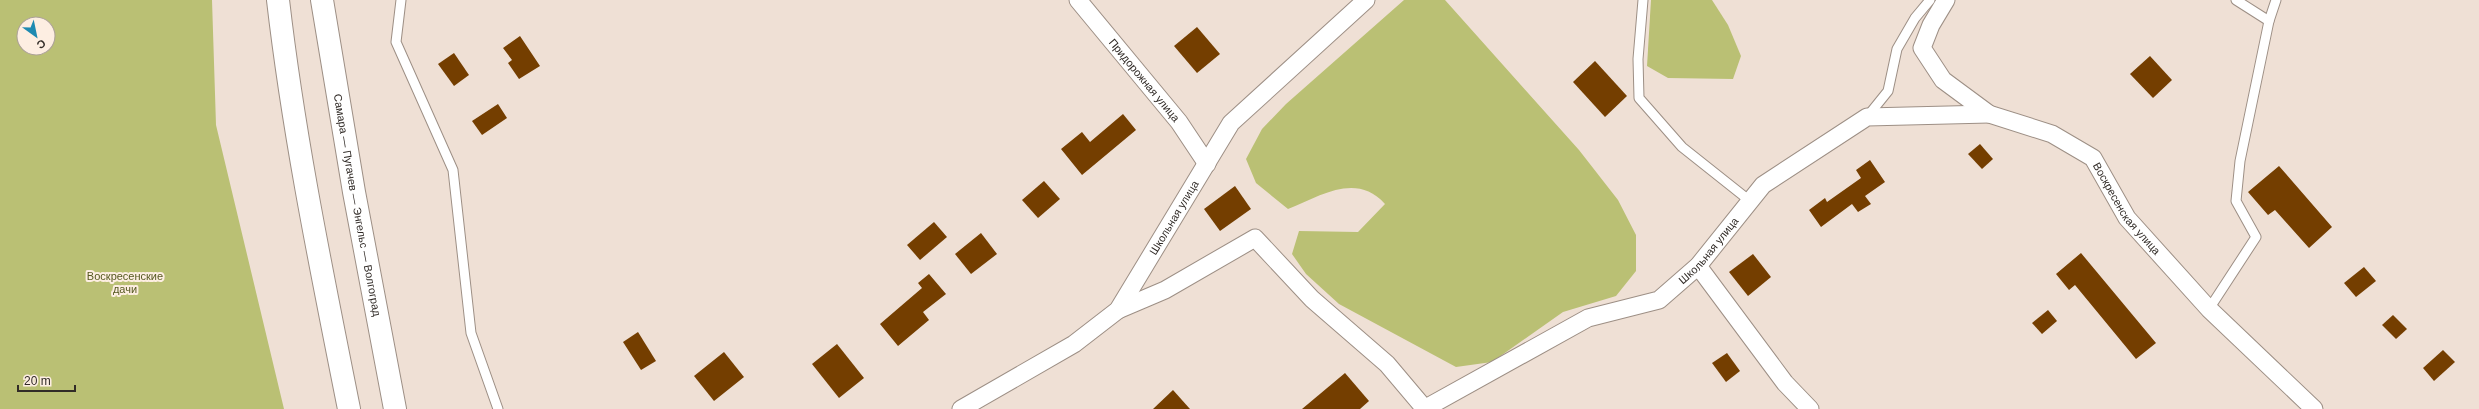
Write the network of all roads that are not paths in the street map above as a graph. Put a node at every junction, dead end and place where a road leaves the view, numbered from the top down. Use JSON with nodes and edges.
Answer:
{"nodes":[{"id":1,"x":278,"y":0,"type":"edge"},
{"id":2,"x":322,"y":0,"type":"edge"},
{"id":3,"x":401,"y":0,"type":"edge"},
{"id":4,"x":1078,"y":0,"type":"edge"},
{"id":5,"x":1366,"y":0,"type":"edge"},
{"id":6,"x":1643,"y":0,"type":"edge"},
{"id":7,"x":1930,"y":0,"type":"edge"},
{"id":8,"x":1946,"y":0,"type":"edge"},
{"id":9,"x":2236,"y":0,"type":"edge"},
{"id":10,"x":2276,"y":0,"type":"edge"},
{"id":11,"x":2269,"y":21,"type":"junction"},
{"id":12,"x":1989,"y":114,"type":"junction"},
{"id":13,"x":1867,"y":117,"type":"junction"},
{"id":14,"x":1207,"y":164,"type":"junction"},
{"id":15,"x":1750,"y":201,"type":"junction"},
{"id":16,"x":1698,"y":266,"type":"junction"},
{"id":17,"x":2209,"y":309,"type":"junction"},
{"id":18,"x":1118,"y":310,"type":"junction"},
{"id":19,"x":349,"y":409,"type":"edge"},
{"id":20,"x":395,"y":409,"type":"edge"},
{"id":21,"x":498,"y":409,"type":"edge"},
{"id":22,"x":961,"y":409,"type":"edge"},
{"id":23,"x":1425,"y":409,"type":"edge"},
{"id":24,"x":1810,"y":409,"type":"edge"},
{"id":25,"x":2314,"y":409,"type":"edge"}],
"edges":[{"from":1,"to":19,"type":"main road"},
{"from":2,"to":20,"type":"main road","name":"Самара — Пугачев — Энгельс — Волгоград"},
{"from":3,"to":21,"type":"lane"},
{"from":4,"to":14,"type":"street","name":"Придорожная улица"},
{"from":5,"to":14,"type":"street","name":"Школьная улица"},
{"from":6,"to":15,"type":"lane"},
{"from":7,"to":13,"type":"lane"},
{"from":8,"to":12,"type":"street","name":"Воскресенская улица"},
{"from":9,"to":11,"type":"lane"},
{"from":10,"to":11,"type":"lane"},
{"from":11,"to":17,"type":"lane"},
{"from":12,"to":13,"type":"street"},
{"from":12,"to":17,"type":"street","name":"Воскресенская улица"},
{"from":13,"to":15,"type":"street","name":"Школьная улица"},
{"from":14,"to":18,"type":"street","name":"Школьная улица"},
{"from":15,"to":16,"type":"street","name":"Школьная улица"},
{"from":16,"to":23,"type":"street","name":"Школьная улица"},
{"from":16,"to":24,"type":"street"},
{"from":17,"to":25,"type":"street","name":"Воскресенская улица"},
{"from":18,"to":22,"type":"street","name":"Школьная улица"},
{"from":18,"to":23,"type":"street"}]}
